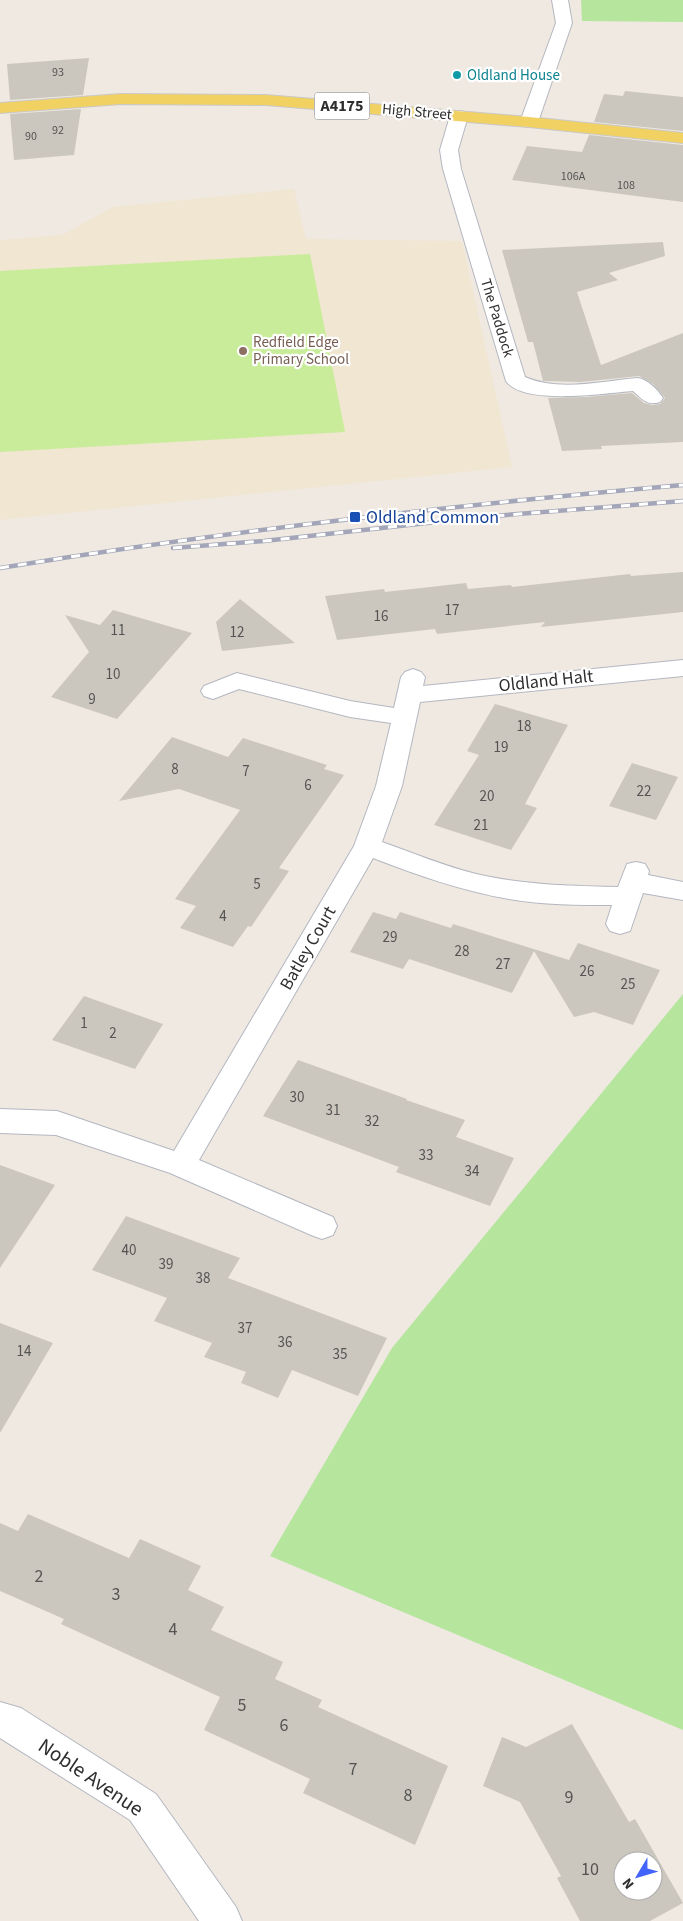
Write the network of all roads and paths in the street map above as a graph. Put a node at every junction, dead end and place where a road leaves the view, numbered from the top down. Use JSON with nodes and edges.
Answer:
{"nodes":[{"id":1,"x":560,"y":0,"type":"edge"},
{"id":2,"x":0,"y":108,"type":"edge"},
{"id":3,"x":459,"y":116,"type":"junction"},
{"id":4,"x":529,"y":122,"type":"junction"},
{"id":5,"x":683,"y":138,"type":"edge"},
{"id":6,"x":652,"y":398,"type":"dead end"},
{"id":7,"x":683,"y":668,"type":"edge"},
{"id":8,"x":213,"y":691,"type":"dead end"},
{"id":9,"x":409,"y":696,"type":"junction"},
{"id":10,"x":367,"y":846,"type":"junction"},
{"id":11,"x":632,"y":883,"type":"junction"},
{"id":12,"x":683,"y":891,"type":"edge"},
{"id":13,"x":620,"y":924,"type":"dead end"},
{"id":14,"x":0,"y":1121,"type":"edge"},
{"id":15,"x":181,"y":1165,"type":"junction"},
{"id":16,"x":322,"y":1226,"type":"dead end"},
{"id":17,"x":0,"y":1720,"type":"edge"},
{"id":18,"x":222,"y":1921,"type":"edge"}],
"edges":[{"from":1,"to":4,"type":"street"},
{"from":2,"to":3,"type":"main road","name":"High Street","number":"A4175"},
{"from":3,"to":4,"type":"main road","name":"High Street","number":"A4175"},
{"from":3,"to":6,"type":"street","name":"The Paddock"},
{"from":4,"to":5,"type":"main road","name":"High Street","number":"A4175"},
{"from":7,"to":9,"type":"street","name":"Oldland Halt"},
{"from":8,"to":9,"type":"street"},
{"from":9,"to":10,"type":"street","name":"Batley Court"},
{"from":10,"to":11,"type":"street"},
{"from":10,"to":15,"type":"street","name":"Batley Court"},
{"from":11,"to":12,"type":"street"},
{"from":11,"to":13,"type":"street"},
{"from":14,"to":15,"type":"street"},
{"from":15,"to":16,"type":"street"},
{"from":17,"to":18,"type":"street","name":"Noble Avenue"}]}
